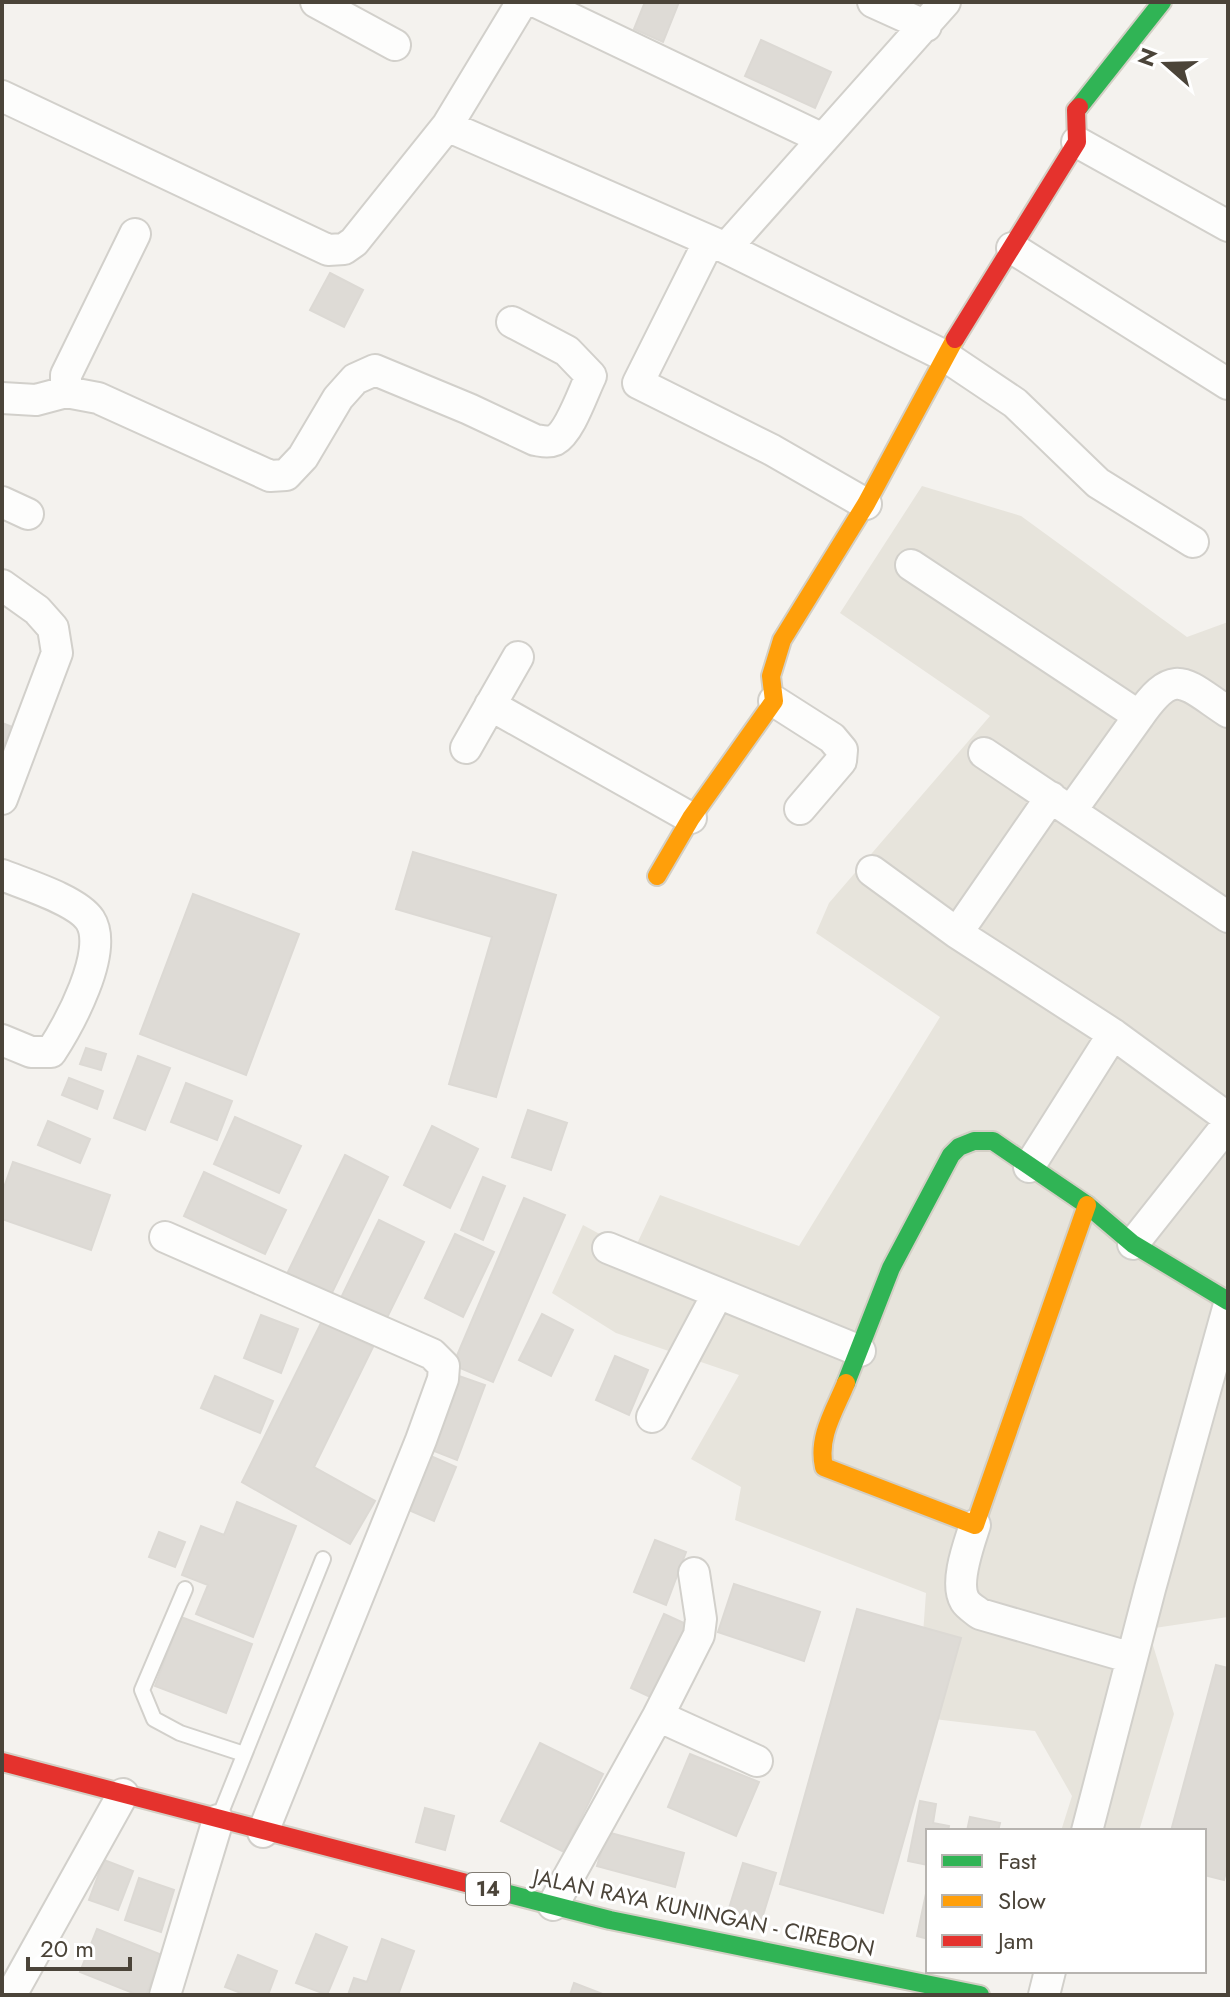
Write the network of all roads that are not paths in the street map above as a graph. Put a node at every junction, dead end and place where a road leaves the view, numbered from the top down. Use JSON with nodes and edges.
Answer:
{"nodes":[{"id":1,"x":316,"y":2,"type":"edge"},
{"id":2,"x":522,"y":2,"type":"edge"},
{"id":3,"x":536,"y":2,"type":"edge"},
{"id":4,"x":873,"y":2,"type":"edge"},
{"id":5,"x":945,"y":2,"type":"edge"},
{"id":6,"x":1162,"y":2,"type":"edge"},
{"id":7,"x":926,"y":26,"type":"junction"},
{"id":8,"x":395,"y":45,"type":"dead end"},
{"id":9,"x":2,"y":96,"type":"edge"},
{"id":10,"x":447,"y":126,"type":"junction"},
{"id":11,"x":823,"y":139,"type":"junction"},
{"id":12,"x":1077,"y":142,"type":"junction"},
{"id":13,"x":1228,"y":226,"type":"edge"},
{"id":14,"x":135,"y":234,"type":"dead end"},
{"id":15,"x":718,"y":244,"type":"junction"},
{"id":16,"x":1012,"y":248,"type":"junction"},
{"id":17,"x":512,"y":322,"type":"dead end"},
{"id":18,"x":945,"y":356,"type":"junction"},
{"id":19,"x":1228,"y":384,"type":"edge"},
{"id":20,"x":66,"y":392,"type":"junction"},
{"id":21,"x":2,"y":398,"type":"edge"},
{"id":22,"x":866,"y":504,"type":"junction"},
{"id":23,"x":1193,"y":542,"type":"dead end"},
{"id":24,"x":911,"y":565,"type":"dead end"},
{"id":25,"x":2,"y":585,"type":"edge"},
{"id":26,"x":518,"y":657,"type":"dead end"},
{"id":27,"x":774,"y":701,"type":"junction"},
{"id":28,"x":490,"y":705,"type":"junction"},
{"id":29,"x":1228,"y":712,"type":"edge"},
{"id":30,"x":1139,"y":716,"type":"junction"},
{"id":31,"x":466,"y":748,"type":"dead end"},
{"id":32,"x":984,"y":753,"type":"dead end"},
{"id":33,"x":2,"y":799,"type":"edge"},
{"id":34,"x":1061,"y":804,"type":"junction"},
{"id":35,"x":800,"y":809,"type":"dead end"},
{"id":36,"x":691,"y":818,"type":"junction"},
{"id":37,"x":872,"y":871,"type":"dead end"},
{"id":38,"x":2,"y":875,"type":"edge"},
{"id":39,"x":657,"y":876,"type":"dead end"},
{"id":40,"x":1228,"y":917,"type":"edge"},
{"id":41,"x":957,"y":933,"type":"junction"},
{"id":42,"x":1113,"y":1034,"type":"junction"},
{"id":43,"x":2,"y":1040,"type":"edge"},
{"id":44,"x":1228,"y":1121,"type":"edge"},
{"id":45,"x":1029,"y":1167,"type":"junction"},
{"id":46,"x":1087,"y":1205,"type":"junction"},
{"id":47,"x":165,"y":1237,"type":"dead end"},
{"id":48,"x":1133,"y":1244,"type":"junction"},
{"id":49,"x":608,"y":1248,"type":"dead end"},
{"id":50,"x":718,"y":1293,"type":"junction"},
{"id":51,"x":1228,"y":1301,"type":"edge"},
{"id":52,"x":1228,"y":1308,"type":"edge"},
{"id":53,"x":860,"y":1351,"type":"junction"},
{"id":54,"x":652,"y":1417,"type":"dead end"},
{"id":55,"x":975,"y":1525,"type":"junction"},
{"id":56,"x":323,"y":1559,"type":"dead end"},
{"id":57,"x":694,"y":1573,"type":"dead end"},
{"id":58,"x":185,"y":1589,"type":"dead end"},
{"id":59,"x":1132,"y":1658,"type":"junction"},
{"id":60,"x":658,"y":1716,"type":"junction"},
{"id":61,"x":244,"y":1754,"type":"junction"},
{"id":62,"x":757,"y":1761,"type":"dead end"},
{"id":63,"x":2,"y":1762,"type":"edge"},
{"id":64,"x":123,"y":1794,"type":"junction"},
{"id":65,"x":218,"y":1820,"type":"junction"},
{"id":66,"x":1088,"y":1829,"type":"edge"},
{"id":67,"x":263,"y":1832,"type":"junction"},
{"id":68,"x":553,"y":1905,"type":"junction"},
{"id":69,"x":1050,"y":1973,"type":"edge"},
{"id":70,"x":11,"y":1995,"type":"edge"},
{"id":71,"x":165,"y":1995,"type":"edge"},
{"id":72,"x":980,"y":1995,"type":"edge"},
{"id":73,"x":1044,"y":1995,"type":"edge"}],
"edges":[{"from":1,"to":8,"type":"street"},
{"from":2,"to":10,"type":"street"},
{"from":3,"to":11,"type":"street"},
{"from":4,"to":7,"type":"street"},
{"from":5,"to":7,"type":"street"},
{"from":6,"to":12,"type":"main road"},
{"from":7,"to":11,"type":"street"},
{"from":9,"to":10,"type":"street"},
{"from":10,"to":15,"type":"street"},
{"from":11,"to":15,"type":"street"},
{"from":12,"to":13,"type":"street"},
{"from":12,"to":16,"type":"main road"},
{"from":14,"to":20,"type":"street"},
{"from":15,"to":18,"type":"street"},
{"from":15,"to":22,"type":"street"},
{"from":16,"to":18,"type":"main road"},
{"from":16,"to":19,"type":"street"},
{"from":17,"to":20,"type":"street"},
{"from":18,"to":22,"type":"main road"},
{"from":18,"to":23,"type":"street"},
{"from":20,"to":21,"type":"street"},
{"from":22,"to":27,"type":"main road"},
{"from":24,"to":30,"type":"street"},
{"from":25,"to":33,"type":"street"},
{"from":26,"to":28,"type":"street"},
{"from":27,"to":35,"type":"street"},
{"from":27,"to":36,"type":"main road"},
{"from":28,"to":31,"type":"street"},
{"from":28,"to":36,"type":"street"},
{"from":29,"to":30,"type":"street"},
{"from":30,"to":34,"type":"street"},
{"from":32,"to":34,"type":"street"},
{"from":34,"to":40,"type":"street"},
{"from":34,"to":41,"type":"street"},
{"from":36,"to":39,"type":"main road"},
{"from":37,"to":41,"type":"street"},
{"from":38,"to":43,"type":"street"},
{"from":41,"to":42,"type":"street"},
{"from":42,"to":44,"type":"street"},
{"from":42,"to":45,"type":"street"},
{"from":44,"to":48,"type":"street"},
{"from":45,"to":46,"type":"main road"},
{"from":45,"to":53,"type":"main road"},
{"from":46,"to":48,"type":"main road"},
{"from":46,"to":55,"type":"main road"},
{"from":47,"to":67,"type":"street"},
{"from":48,"to":51,"type":"main road"},
{"from":49,"to":50,"type":"street"},
{"from":50,"to":53,"type":"street"},
{"from":50,"to":54,"type":"street"},
{"from":52,"to":59,"type":"street"},
{"from":53,"to":55,"type":"main road"},
{"from":55,"to":59,"type":"street"},
{"from":56,"to":61,"type":"lane"},
{"from":57,"to":60,"type":"street"},
{"from":58,"to":61,"type":"lane"},
{"from":59,"to":66,"type":"street"},
{"from":60,"to":62,"type":"street"},
{"from":60,"to":68,"type":"street"},
{"from":61,"to":65,"type":"lane"},
{"from":63,"to":64,"type":"main road","name":"JALAN RAYA KUNINGAN - CIREBON","number":"14"},
{"from":64,"to":65,"type":"main road","name":"JALAN RAYA KUNINGAN - CIREBON","number":"14"},
{"from":64,"to":70,"type":"street"},
{"from":65,"to":67,"type":"main road","name":"JALAN RAYA KUNINGAN - CIREBON","number":"14"},
{"from":65,"to":71,"type":"street"},
{"from":67,"to":68,"type":"main road","name":"JALAN RAYA KUNINGAN - CIREBON","number":"14"},
{"from":68,"to":72,"type":"main road","name":"JALAN RAYA KUNINGAN - CIREBON","number":"14"},
{"from":69,"to":73,"type":"street"}]}
